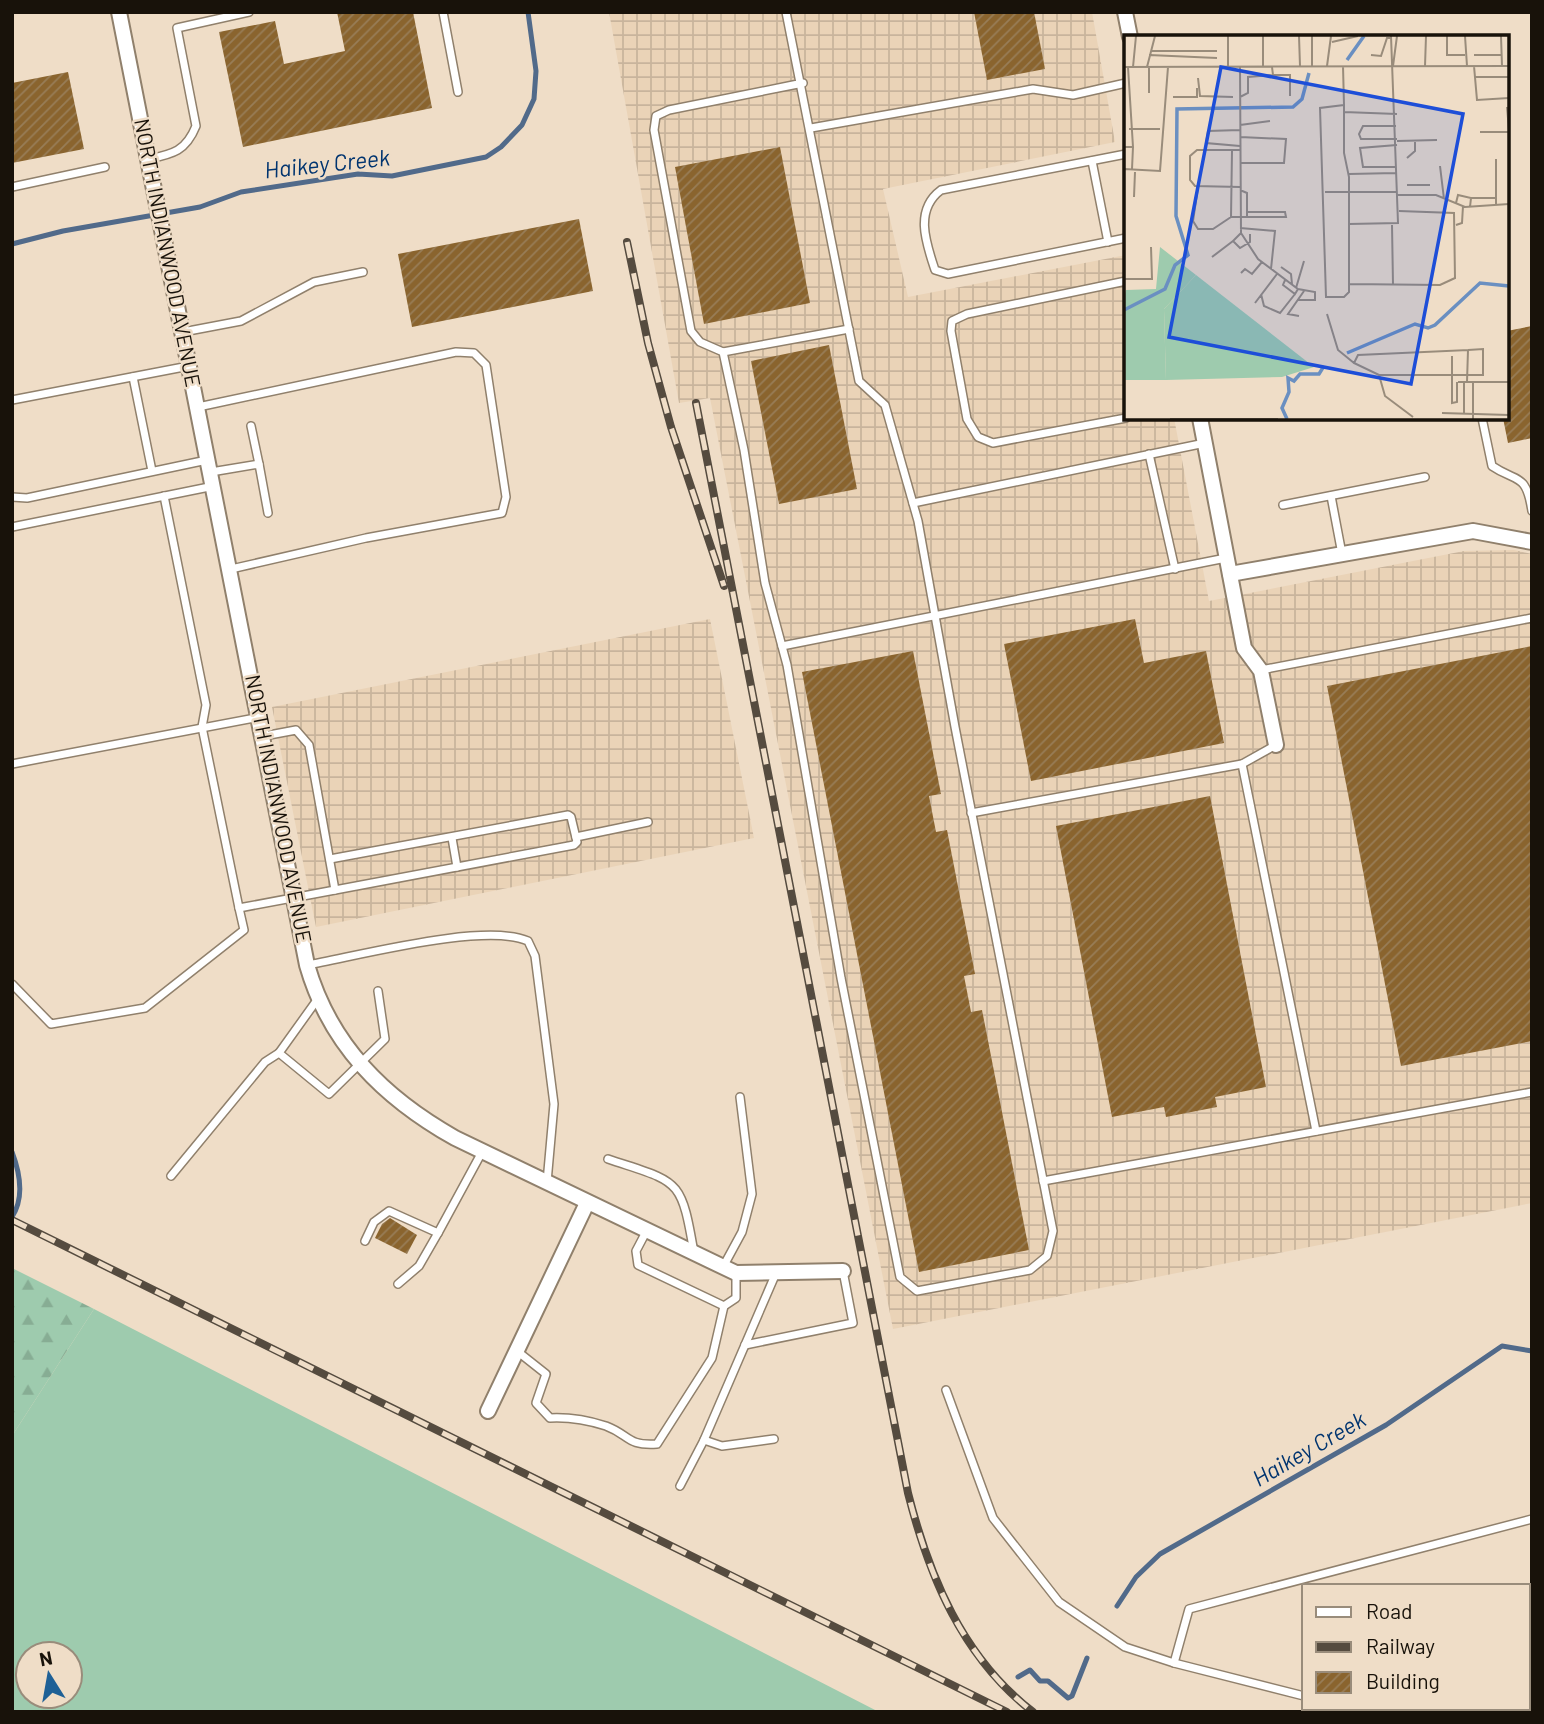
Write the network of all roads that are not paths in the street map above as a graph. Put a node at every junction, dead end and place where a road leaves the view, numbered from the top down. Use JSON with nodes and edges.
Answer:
{"nodes":[{"id":1,"x":119,"y":12,"type":"edge"},
{"id":2,"x":249,"y":12,"type":"edge"},
{"id":3,"x":443,"y":12,"type":"edge"},
{"id":4,"x":786,"y":12,"type":"edge"},
{"id":5,"x":1125,"y":12,"type":"edge"},
{"id":6,"x":1130,"y":35,"type":"edge"},
{"id":7,"x":803,"y":83,"type":"junction"},
{"id":8,"x":1124,"y":83,"type":"edge"},
{"id":9,"x":458,"y":92,"type":"dead end"},
{"id":10,"x":811,"y":128,"type":"junction"},
{"id":11,"x":1124,"y":154,"type":"edge"},
{"id":12,"x":149,"y":159,"type":"junction"},
{"id":13,"x":1092,"y":160,"type":"junction"},
{"id":14,"x":105,"y":167,"type":"dead end"},
{"id":15,"x":12,"y":187,"type":"edge"},
{"id":16,"x":1124,"y":238,"type":"edge"},
{"id":17,"x":1108,"y":242,"type":"junction"},
{"id":18,"x":363,"y":272,"type":"dead end"},
{"id":19,"x":1124,"y":281,"type":"edge"},
{"id":20,"x":849,"y":329,"type":"junction"},
{"id":21,"x":183,"y":332,"type":"junction"},
{"id":22,"x":723,"y":352,"type":"junction"},
{"id":23,"x":190,"y":366,"type":"junction"},
{"id":24,"x":133,"y":377,"type":"junction"},
{"id":25,"x":12,"y":400,"type":"edge"},
{"id":26,"x":198,"y":407,"type":"junction"},
{"id":27,"x":1124,"y":418,"type":"edge"},
{"id":28,"x":1200,"y":420,"type":"edge"},
{"id":29,"x":1482,"y":420,"type":"edge"},
{"id":30,"x":251,"y":426,"type":"dead end"},
{"id":31,"x":1205,"y":443,"type":"junction"},
{"id":32,"x":1149,"y":454,"type":"junction"},
{"id":33,"x":259,"y":464,"type":"junction"},
{"id":34,"x":152,"y":471,"type":"junction"},
{"id":35,"x":211,"y":473,"type":"junction"},
{"id":36,"x":1425,"y":477,"type":"dead end"},
{"id":37,"x":164,"y":496,"type":"junction"},
{"id":38,"x":1331,"y":496,"type":"junction"},
{"id":39,"x":12,"y":498,"type":"edge"},
{"id":40,"x":913,"y":503,"type":"junction"},
{"id":41,"x":1283,"y":505,"type":"dead end"},
{"id":42,"x":1532,"y":511,"type":"edge"},
{"id":43,"x":268,"y":513,"type":"dead end"},
{"id":44,"x":12,"y":527,"type":"edge"},
{"id":45,"x":1532,"y":541,"type":"edge"},
{"id":46,"x":1342,"y":554,"type":"junction"},
{"id":47,"x":1227,"y":558,"type":"junction"},
{"id":48,"x":231,"y":569,"type":"junction"},
{"id":49,"x":1175,"y":569,"type":"junction"},
{"id":50,"x":1230,"y":574,"type":"junction"},
{"id":51,"x":934,"y":615,"type":"junction"},
{"id":52,"x":1532,"y":618,"type":"edge"},
{"id":53,"x":782,"y":646,"type":"junction"},
{"id":54,"x":1261,"y":671,"type":"junction"},
{"id":55,"x":260,"y":717,"type":"junction"},
{"id":56,"x":202,"y":727,"type":"junction"},
{"id":57,"x":264,"y":736,"type":"junction"},
{"id":58,"x":1276,"y":745,"type":"joint"},
{"id":59,"x":12,"y":764,"type":"edge"},
{"id":60,"x":1242,"y":764,"type":"junction"},
{"id":61,"x":971,"y":813,"type":"junction"},
{"id":62,"x":648,"y":822,"type":"dead end"},
{"id":63,"x":576,"y":837,"type":"junction"},
{"id":64,"x":452,"y":838,"type":"junction"},
{"id":65,"x":330,"y":859,"type":"junction"},
{"id":66,"x":457,"y":867,"type":"junction"},
{"id":67,"x":335,"y":890,"type":"junction"},
{"id":68,"x":296,"y":898,"type":"junction"},
{"id":69,"x":239,"y":908,"type":"junction"},
{"id":70,"x":307,"y":965,"type":"junction"},
{"id":71,"x":12,"y":984,"type":"edge"},
{"id":72,"x":378,"y":991,"type":"dead end"},
{"id":73,"x":317,"y":1000,"type":"junction"},
{"id":74,"x":279,"y":1053,"type":"junction"},
{"id":75,"x":358,"y":1062,"type":"junction"},
{"id":76,"x":1532,"y":1092,"type":"edge"},
{"id":77,"x":740,"y":1097,"type":"dead end"},
{"id":78,"x":1316,"y":1131,"type":"junction"},
{"id":79,"x":482,"y":1151,"type":"junction"},
{"id":80,"x":608,"y":1159,"type":"dead end"},
{"id":81,"x":171,"y":1176,"type":"dead end"},
{"id":82,"x":1043,"y":1181,"type":"junction"},
{"id":83,"x":547,"y":1182,"type":"junction"},
{"id":84,"x":587,"y":1203,"type":"junction"},
{"id":85,"x":646,"y":1232,"type":"junction"},
{"id":86,"x":438,"y":1233,"type":"junction"},
{"id":87,"x":365,"y":1241,"type":"dead end"},
{"id":88,"x":694,"y":1255,"type":"junction"},
{"id":89,"x":730,"y":1271,"type":"junction"},
{"id":90,"x":843,"y":1271,"type":"joint"},
{"id":91,"x":776,"y":1273,"type":"junction"},
{"id":92,"x":398,"y":1284,"type":"dead end"},
{"id":93,"x":724,"y":1306,"type":"junction"},
{"id":94,"x":745,"y":1345,"type":"junction"},
{"id":95,"x":517,"y":1351,"type":"junction"},
{"id":96,"x":946,"y":1390,"type":"dead end"},
{"id":97,"x":488,"y":1411,"type":"dead end"},
{"id":98,"x":774,"y":1439,"type":"dead end"},
{"id":99,"x":704,"y":1440,"type":"junction"},
{"id":100,"x":680,"y":1486,"type":"dead end"},
{"id":101,"x":1532,"y":1519,"type":"edge"},
{"id":102,"x":1174,"y":1663,"type":"junction"},
{"id":103,"x":1302,"y":1695,"type":"edge"}],
"edges":[{"from":1,"to":12,"type":"street","name":"NORTH INDIANWOOD AVENUE"},
{"from":2,"to":12,"type":"lane"},
{"from":3,"to":9,"type":"lane"},
{"from":4,"to":7,"type":"lane"},
{"from":5,"to":6,"type":"street"},
{"from":7,"to":10,"type":"lane"},
{"from":7,"to":22,"type":"lane"},
{"from":8,"to":10,"type":"lane"},
{"from":10,"to":20,"type":"lane"},
{"from":11,"to":13,"type":"lane"},
{"from":12,"to":21,"type":"street","name":"NORTH INDIANWOOD AVENUE"},
{"from":13,"to":17,"type":"lane"},
{"from":13,"to":17,"type":"lane"},
{"from":14,"to":15,"type":"lane"},
{"from":16,"to":17,"type":"lane"},
{"from":18,"to":21,"type":"lane"},
{"from":19,"to":27,"type":"lane"},
{"from":20,"to":22,"type":"lane"},
{"from":20,"to":40,"type":"lane"},
{"from":21,"to":23,"type":"street","name":"NORTH INDIANWOOD AVENUE"},
{"from":22,"to":53,"type":"lane"},
{"from":23,"to":24,"type":"lane"},
{"from":23,"to":26,"type":"street","name":"NORTH INDIANWOOD AVENUE"},
{"from":24,"to":25,"type":"lane"},
{"from":24,"to":34,"type":"lane"},
{"from":26,"to":35,"type":"street","name":"NORTH INDIANWOOD AVENUE"},
{"from":26,"to":48,"type":"lane"},
{"from":28,"to":31,"type":"street"},
{"from":29,"to":42,"type":"lane"},
{"from":30,"to":33,"type":"lane"},
{"from":31,"to":32,"type":"lane"},
{"from":31,"to":47,"type":"street"},
{"from":32,"to":40,"type":"lane"},
{"from":32,"to":49,"type":"lane"},
{"from":33,"to":35,"type":"lane"},
{"from":33,"to":43,"type":"lane"},
{"from":34,"to":35,"type":"lane"},
{"from":34,"to":39,"type":"lane"},
{"from":35,"to":37,"type":"lane"},
{"from":35,"to":48,"type":"street","name":"NORTH INDIANWOOD AVENUE"},
{"from":36,"to":38,"type":"lane"},
{"from":37,"to":44,"type":"lane"},
{"from":37,"to":56,"type":"lane"},
{"from":38,"to":41,"type":"lane"},
{"from":38,"to":46,"type":"lane"},
{"from":40,"to":51,"type":"lane"},
{"from":45,"to":46,"type":"street"},
{"from":46,"to":50,"type":"street"},
{"from":47,"to":49,"type":"lane"},
{"from":47,"to":50,"type":"street"},
{"from":48,"to":55,"type":"street","name":"NORTH INDIANWOOD AVENUE"},
{"from":49,"to":51,"type":"lane"},
{"from":50,"to":54,"type":"street"},
{"from":51,"to":53,"type":"lane"},
{"from":51,"to":61,"type":"lane"},
{"from":52,"to":54,"type":"lane"},
{"from":53,"to":82,"type":"lane"},
{"from":54,"to":58,"type":"street"},
{"from":55,"to":56,"type":"lane"},
{"from":55,"to":57,"type":"street","name":"NORTH INDIANWOOD AVENUE"},
{"from":56,"to":59,"type":"lane"},
{"from":56,"to":69,"type":"lane"},
{"from":57,"to":65,"type":"lane"},
{"from":57,"to":68,"type":"street","name":"NORTH INDIANWOOD AVENUE"},
{"from":58,"to":60,"type":"lane"},
{"from":60,"to":61,"type":"lane"},
{"from":60,"to":78,"type":"lane"},
{"from":61,"to":82,"type":"lane"},
{"from":62,"to":63,"type":"lane"},
{"from":63,"to":64,"type":"lane"},
{"from":63,"to":66,"type":"lane"},
{"from":64,"to":65,"type":"lane"},
{"from":64,"to":66,"type":"lane"},
{"from":65,"to":67,"type":"lane"},
{"from":66,"to":67,"type":"lane"},
{"from":67,"to":68,"type":"lane"},
{"from":68,"to":69,"type":"lane"},
{"from":68,"to":70,"type":"street","name":"NORTH INDIANWOOD AVENUE"},
{"from":69,"to":71,"type":"lane"},
{"from":70,"to":73,"type":"street","name":"NORTH INDIANWOOD AVENUE"},
{"from":70,"to":83,"type":"lane"},
{"from":72,"to":75,"type":"lane"},
{"from":73,"to":74,"type":"lane"},
{"from":73,"to":75,"type":"street","name":"NORTH INDIANWOOD AVENUE"},
{"from":74,"to":75,"type":"lane"},
{"from":74,"to":81,"type":"lane"},
{"from":75,"to":79,"type":"street","name":"NORTH INDIANWOOD AVENUE"},
{"from":76,"to":78,"type":"lane"},
{"from":77,"to":89,"type":"lane"},
{"from":78,"to":82,"type":"lane"},
{"from":79,"to":83,"type":"street","name":"NORTH INDIANWOOD AVENUE"},
{"from":79,"to":86,"type":"lane"},
{"from":80,"to":88,"type":"lane"},
{"from":83,"to":84,"type":"street","name":"NORTH INDIANWOOD AVENUE"},
{"from":84,"to":85,"type":"street","name":"NORTH INDIANWOOD AVENUE"},
{"from":84,"to":95,"type":"street"},
{"from":85,"to":88,"type":"street","name":"NORTH INDIANWOOD AVENUE"},
{"from":85,"to":93,"type":"lane"},
{"from":86,"to":87,"type":"lane"},
{"from":86,"to":92,"type":"lane"},
{"from":88,"to":89,"type":"street","name":"NORTH INDIANWOOD AVENUE"},
{"from":89,"to":91,"type":"street","name":"NORTH INDIANWOOD AVENUE"},
{"from":89,"to":93,"type":"lane"},
{"from":90,"to":91,"type":"street","name":"NORTH INDIANWOOD AVENUE"},
{"from":90,"to":94,"type":"lane"},
{"from":91,"to":94,"type":"lane"},
{"from":93,"to":95,"type":"lane"},
{"from":94,"to":99,"type":"lane"},
{"from":95,"to":97,"type":"street"},
{"from":96,"to":102,"type":"lane"},
{"from":98,"to":99,"type":"lane"},
{"from":99,"to":100,"type":"lane"},
{"from":101,"to":102,"type":"lane"},
{"from":102,"to":103,"type":"lane"}]}
